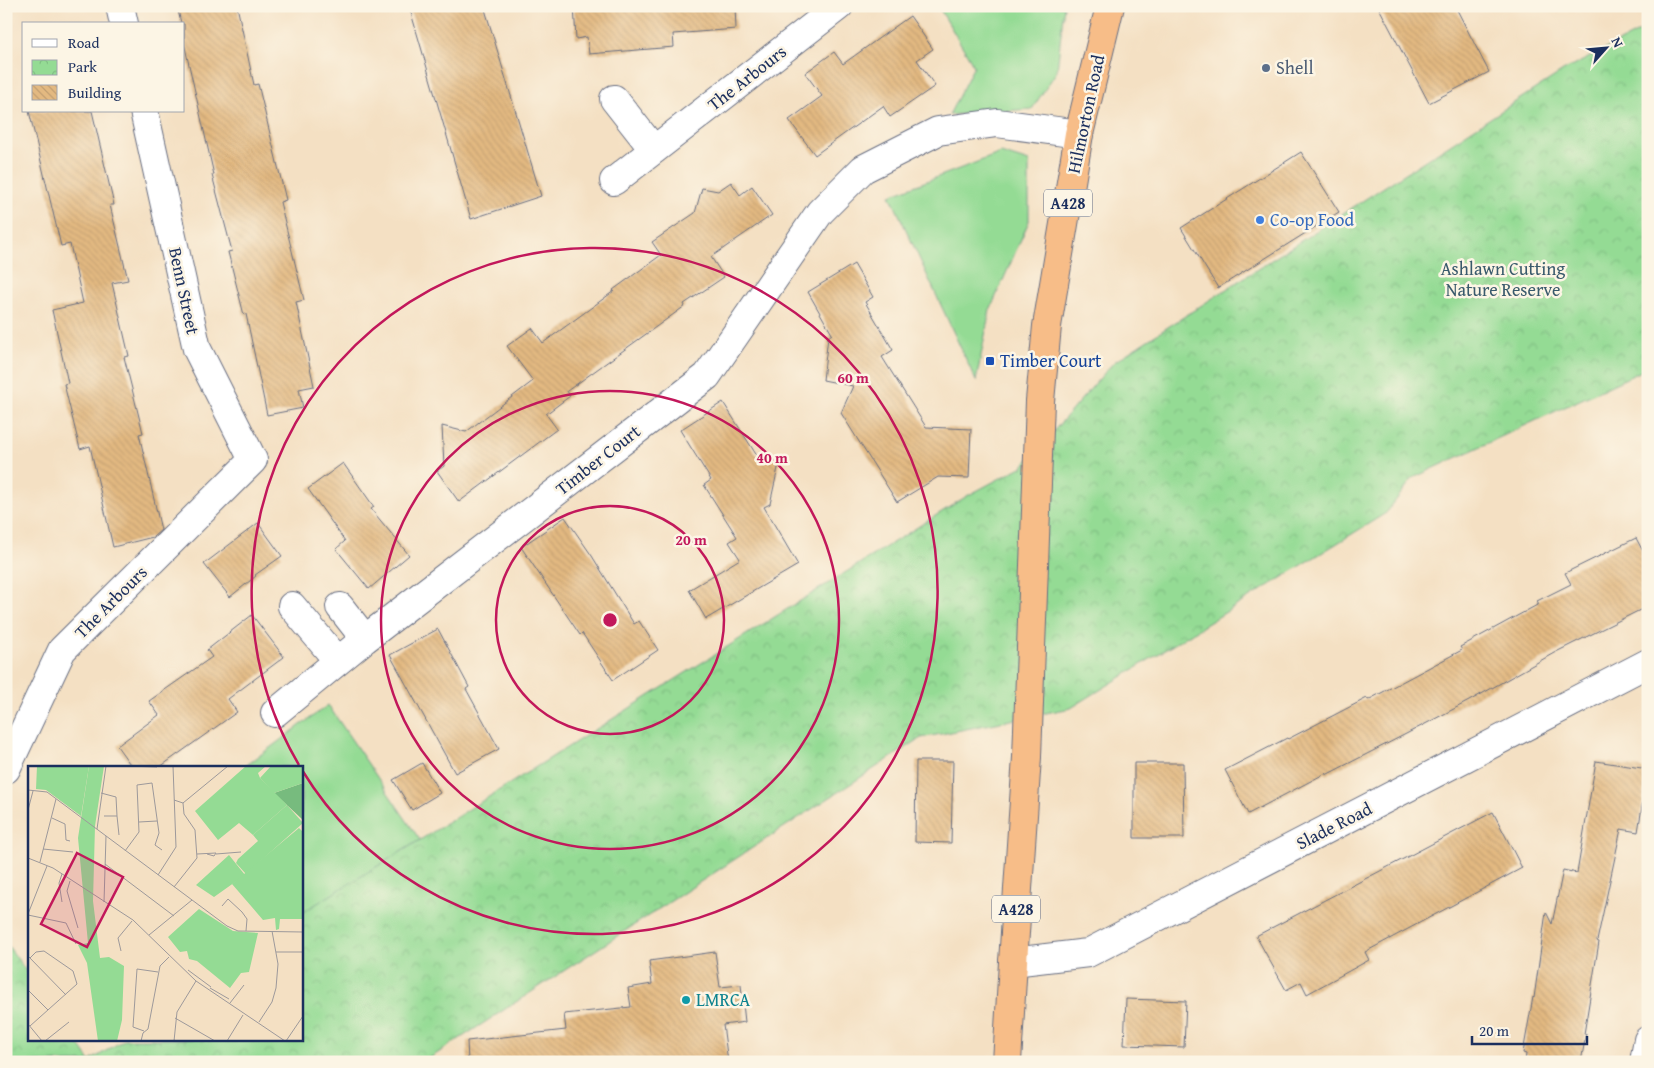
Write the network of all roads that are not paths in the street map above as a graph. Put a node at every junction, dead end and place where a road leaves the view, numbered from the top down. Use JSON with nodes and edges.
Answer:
{"nodes":[{"id":1,"x":120,"y":6,"type":"edge"},
{"id":2,"x":840,"y":6,"type":"edge"},
{"id":3,"x":1110,"y":6,"type":"edge"},
{"id":4,"x":124,"y":22,"type":"edge"},
{"id":5,"x":614,"y":99,"type":"dead end"},
{"id":6,"x":144,"y":112,"type":"edge"},
{"id":7,"x":1079,"y":134,"type":"junction"},
{"id":8,"x":654,"y":150,"type":"junction"},
{"id":9,"x":614,"y":181,"type":"dead end"},
{"id":10,"x":253,"y":460,"type":"joint"},
{"id":11,"x":292,"y":606,"type":"dead end"},
{"id":12,"x":340,"y":607,"type":"dead end"},
{"id":13,"x":365,"y":639,"type":"junction"},
{"id":14,"x":338,"y":661,"type":"junction"},
{"id":15,"x":1648,"y":663,"type":"edge"},
{"id":16,"x":275,"y":713,"type":"dead end"},
{"id":17,"x":6,"y":769,"type":"edge"},
{"id":18,"x":1012,"y":962,"type":"junction"},
{"id":19,"x":1648,"y":1040,"type":"edge"},
{"id":20,"x":1008,"y":1062,"type":"edge"},
{"id":21,"x":1644,"y":1062,"type":"edge"}],
"edges":[{"from":1,"to":4,"type":"street"},
{"from":2,"to":8,"type":"street","name":"The Arbours"},
{"from":3,"to":7,"type":"highway","name":"Hilmorton Road","number":"A428"},
{"from":5,"to":8,"type":"street"},
{"from":6,"to":10,"type":"street","name":"Benn Street"},
{"from":7,"to":13,"type":"street","name":"Timber Court"},
{"from":7,"to":18,"type":"highway","name":"Hilmorton Road","number":"A428"},
{"from":8,"to":9,"type":"street","name":"The Arbours"},
{"from":10,"to":17,"type":"street","name":"The Arbours"},
{"from":11,"to":14,"type":"street"},
{"from":12,"to":13,"type":"street"},
{"from":13,"to":14,"type":"street","name":"Timber Court"},
{"from":14,"to":16,"type":"street","name":"Timber Court"},
{"from":15,"to":18,"type":"street","name":"Slade Road"},
{"from":18,"to":20,"type":"highway","number":"A428"},
{"from":19,"to":21,"type":"street"}]}
